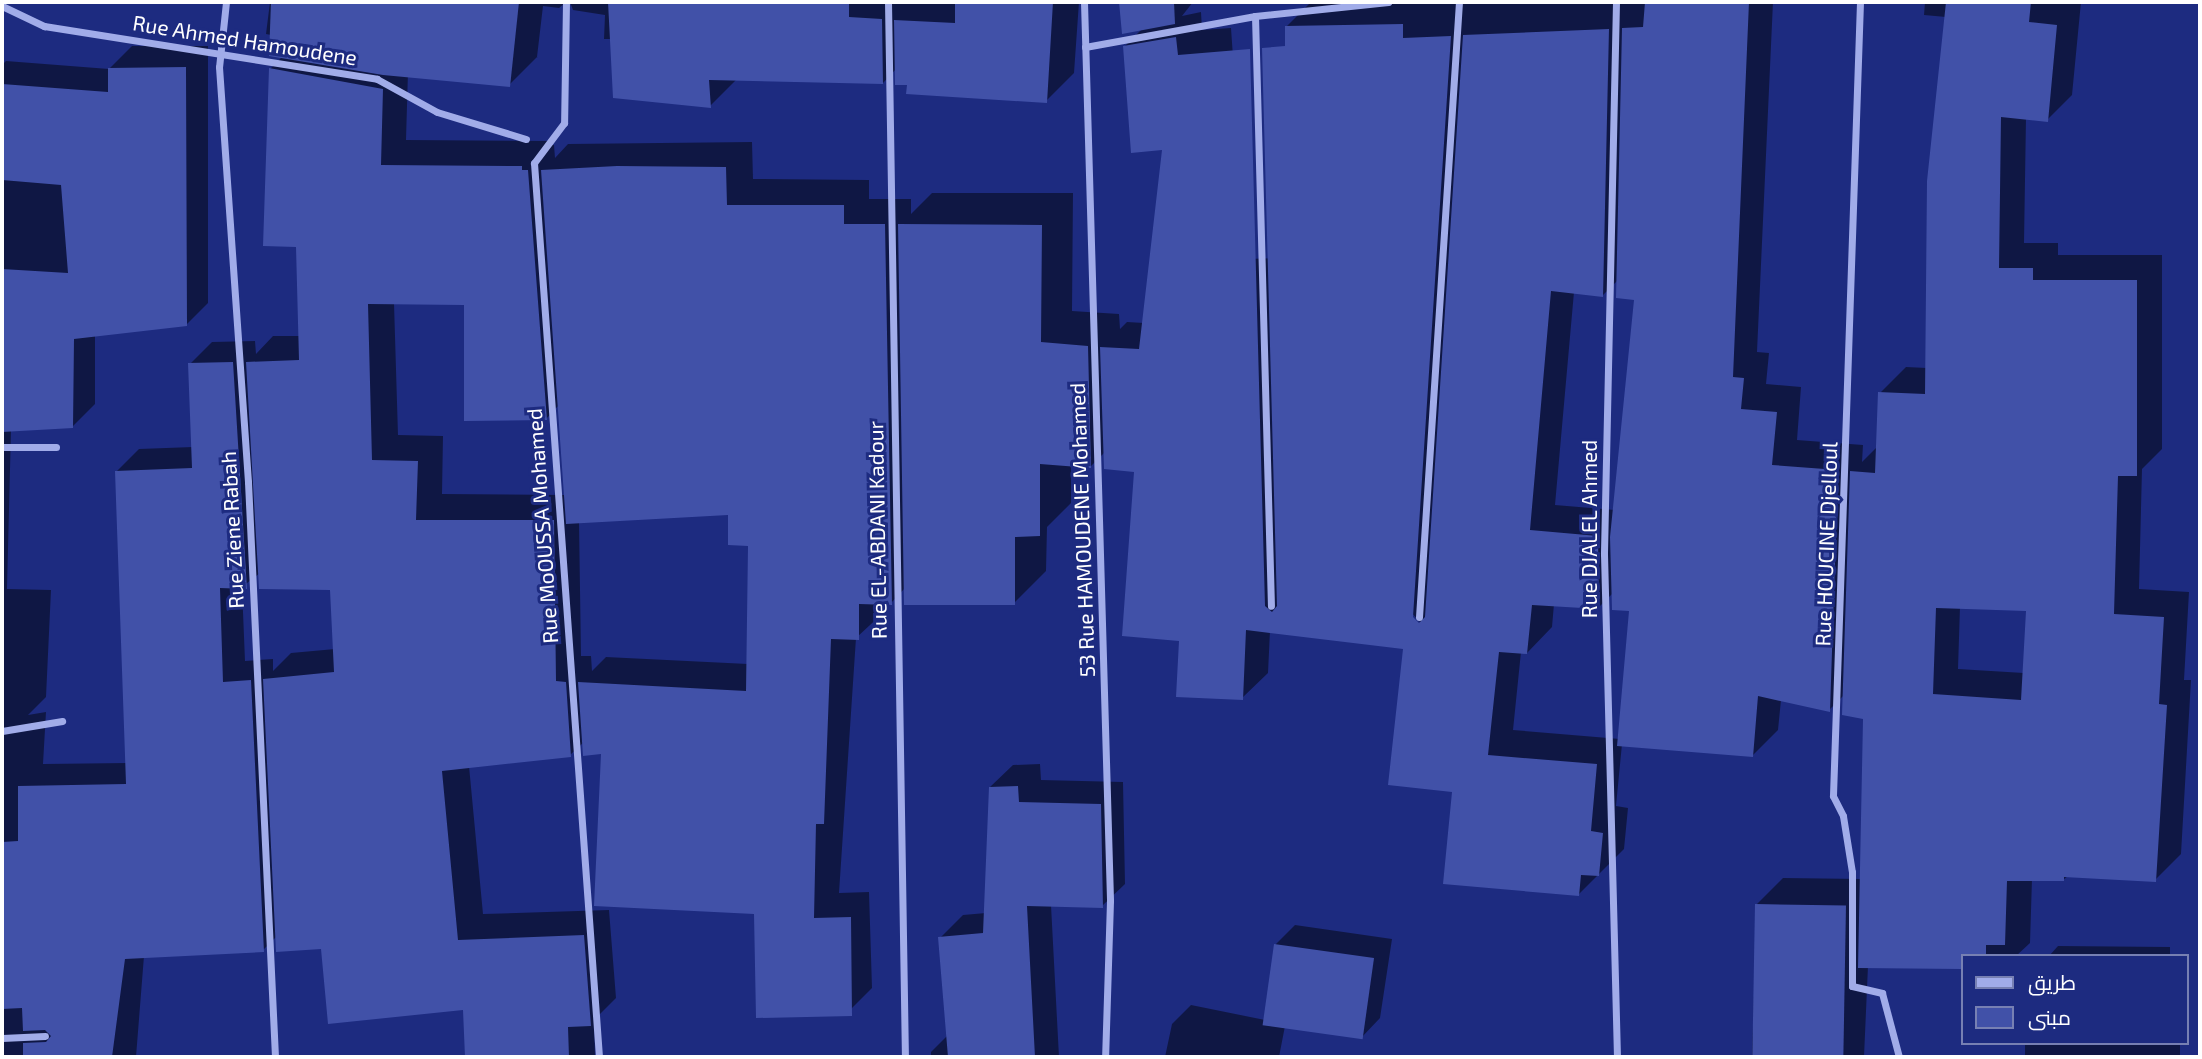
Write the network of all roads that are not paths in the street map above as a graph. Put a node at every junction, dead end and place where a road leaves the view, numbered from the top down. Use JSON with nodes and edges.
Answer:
{"nodes":[{"id":1,"x":226,"y":2,"type":"edge"},
{"id":2,"x":566,"y":2,"type":"edge"},
{"id":3,"x":888,"y":2,"type":"edge"},
{"id":4,"x":1084,"y":2,"type":"edge"},
{"id":5,"x":1388,"y":2,"type":"edge"},
{"id":6,"x":1458,"y":2,"type":"edge"},
{"id":7,"x":1616,"y":2,"type":"edge"},
{"id":8,"x":1860,"y":2,"type":"edge"},
{"id":9,"x":2,"y":6,"type":"edge"},
{"id":10,"x":1255,"y":16,"type":"junction"},
{"id":11,"x":1085,"y":47,"type":"junction"},
{"id":12,"x":221,"y":54,"type":"junction"},
{"id":13,"x":526,"y":139,"type":"dead end"},
{"id":14,"x":2,"y":447,"type":"edge"},
{"id":15,"x":56,"y":447,"type":"dead end"},
{"id":16,"x":1272,"y":606,"type":"dead end"},
{"id":17,"x":1419,"y":617,"type":"dead end"},
{"id":18,"x":62,"y":721,"type":"dead end"},
{"id":19,"x":2,"y":731,"type":"edge"},
{"id":20,"x":45,"y":1036,"type":"dead end"},
{"id":21,"x":2,"y":1038,"type":"edge"},
{"id":22,"x":275,"y":1057,"type":"edge"},
{"id":23,"x":599,"y":1057,"type":"edge"},
{"id":24,"x":905,"y":1057,"type":"edge"},
{"id":25,"x":1105,"y":1057,"type":"edge"},
{"id":26,"x":1617,"y":1057,"type":"edge"},
{"id":27,"x":1899,"y":1057,"type":"edge"}],
"edges":[{"from":1,"to":12,"type":"street","name":"Rue Ziene Rabah"},
{"from":2,"to":23,"type":"street","name":"Rue MoOUSSA Mohamed"},
{"from":3,"to":24,"type":"street","name":"Rue EL-ABDANI Kadour"},
{"from":4,"to":11,"type":"street","name":"53 Rue HAMOUDENE Mohamed"},
{"from":5,"to":10,"type":"street"},
{"from":6,"to":17,"type":"street"},
{"from":7,"to":26,"type":"street","name":"Rue DJALEL Ahmed"},
{"from":8,"to":27,"type":"street","name":"Rue HOUCINE Djelloul"},
{"from":9,"to":12,"type":"street","name":"Rue Ahmed Hamoudene"},
{"from":10,"to":11,"type":"street"},
{"from":10,"to":16,"type":"street"},
{"from":11,"to":25,"type":"street","name":"53 Rue HAMOUDENE Mohamed"},
{"from":12,"to":13,"type":"street","name":"Rue Ahmed Hamoudene"},
{"from":12,"to":22,"type":"street","name":"Rue Ziene Rabah"},
{"from":14,"to":15,"type":"street"},
{"from":18,"to":19,"type":"street"},
{"from":20,"to":21,"type":"street"}]}
